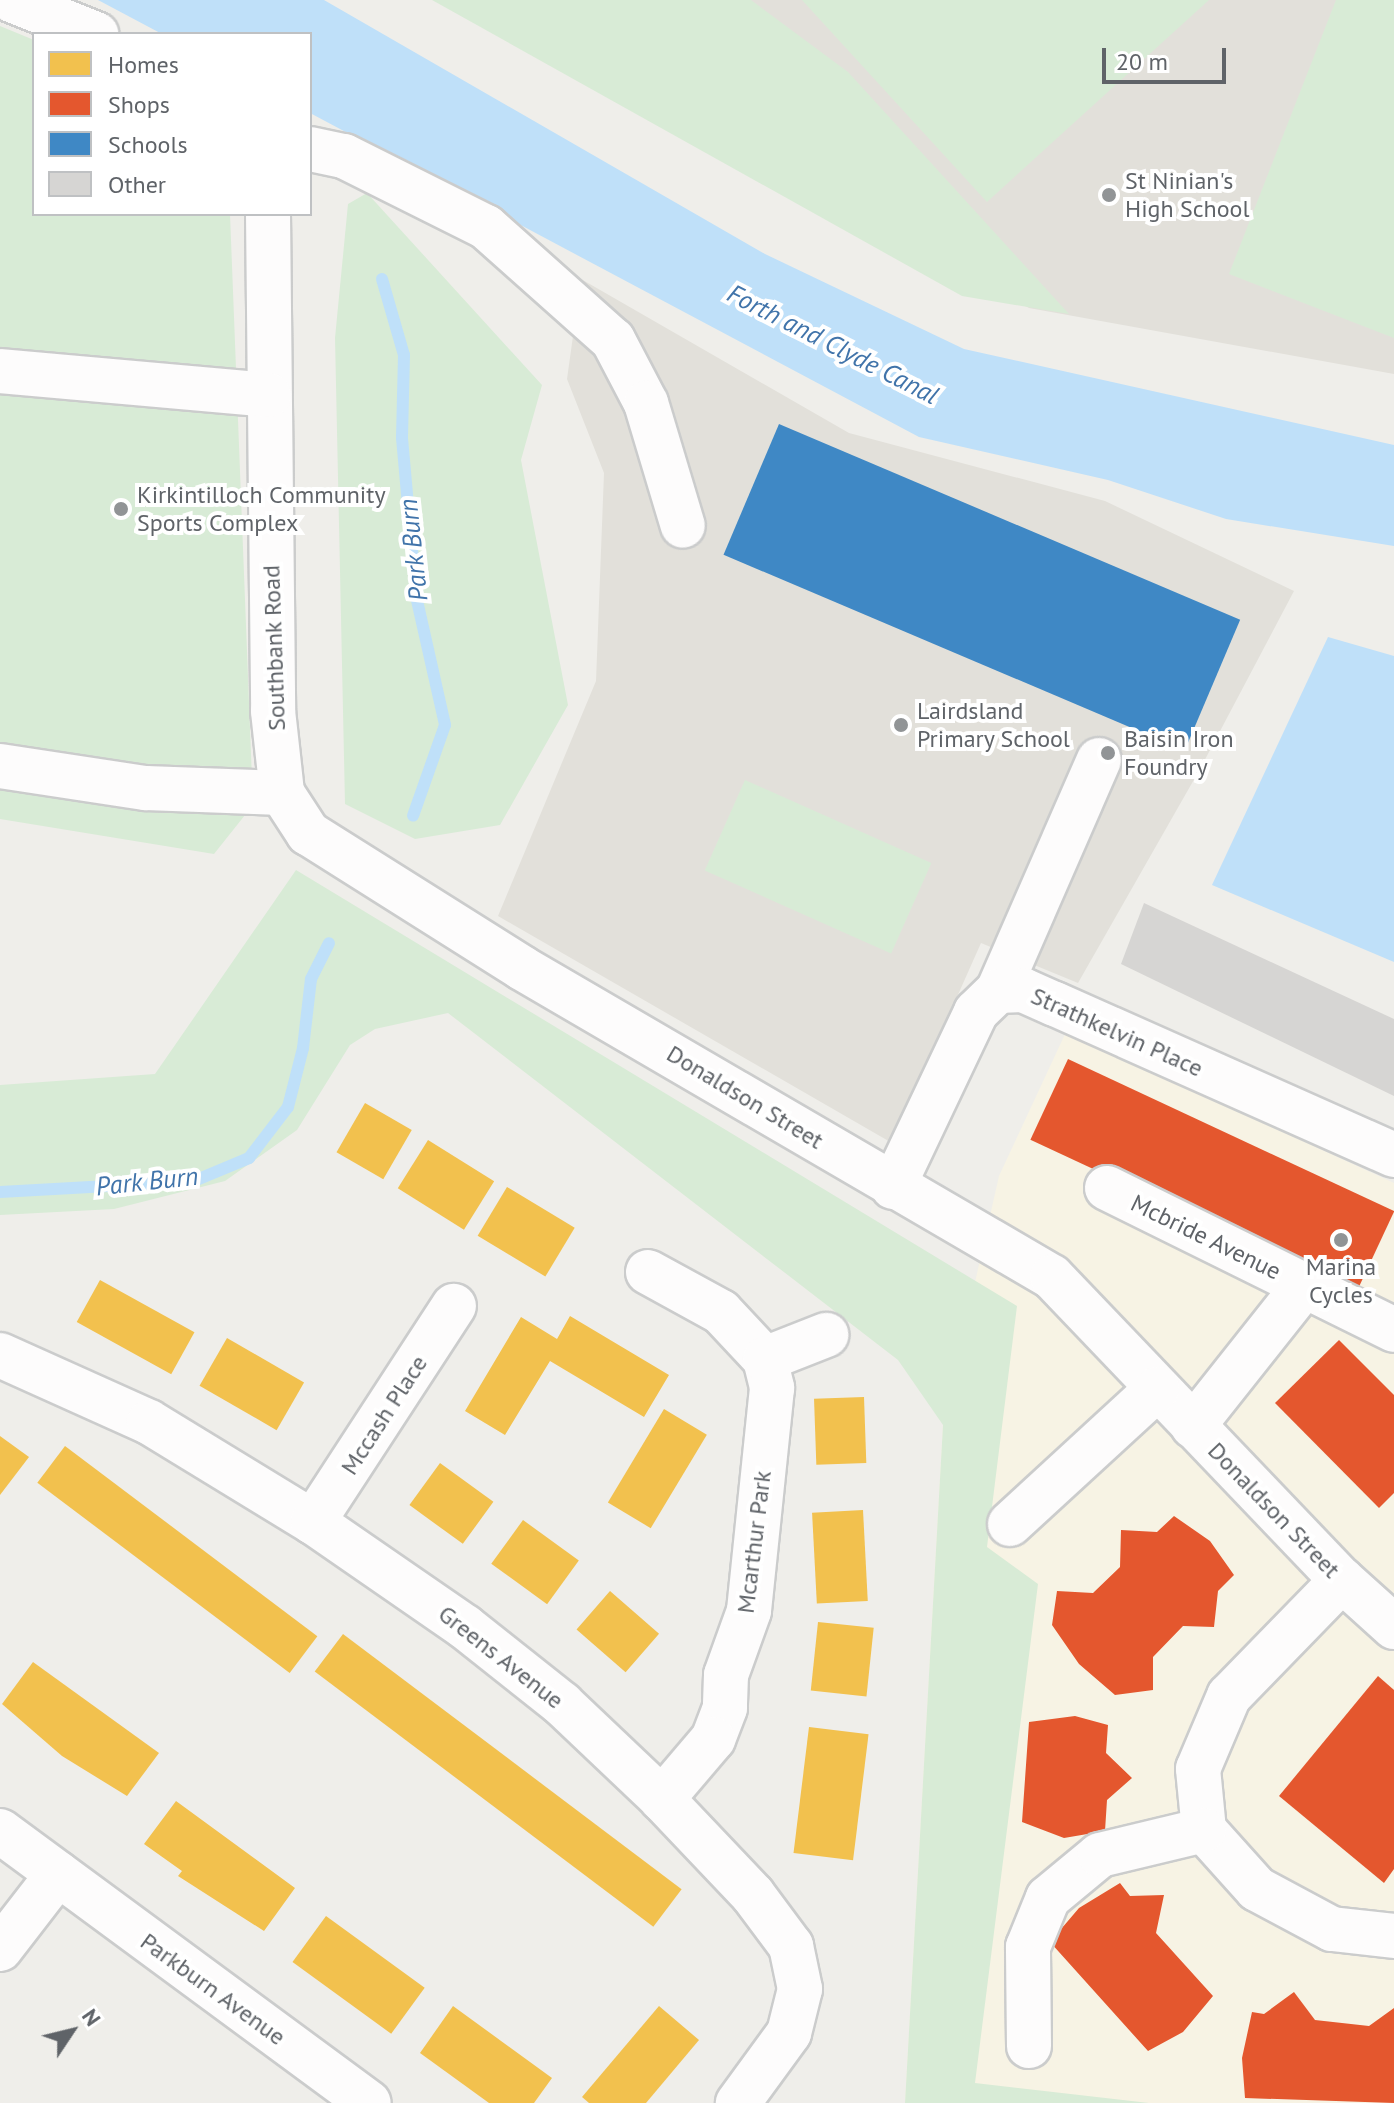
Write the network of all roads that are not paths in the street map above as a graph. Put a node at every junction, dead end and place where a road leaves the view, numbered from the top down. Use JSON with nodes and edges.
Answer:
{"nodes":[{"id":1,"x":11,"y":0,"type":"edge"},
{"id":2,"x":91,"y":32,"type":"edge"},
{"id":3,"x":312,"y":149,"type":"edge"},
{"id":4,"x":268,"y":216,"type":"edge"},
{"id":5,"x":0,"y":371,"type":"edge"},
{"id":6,"x":269,"y":395,"type":"junction"},
{"id":7,"x":683,"y":526,"type":"dead end"},
{"id":8,"x":1099,"y":760,"type":"dead end"},
{"id":9,"x":0,"y":766,"type":"edge"},
{"id":10,"x":282,"y":793,"type":"junction"},
{"id":11,"x":308,"y":833,"type":"joint"},
{"id":12,"x":998,"y":991,"type":"junction"},
{"id":13,"x":1394,"y":1155,"type":"edge"},
{"id":14,"x":893,"y":1187,"type":"junction"},
{"id":15,"x":1107,"y":1188,"type":"dead end"},
{"id":16,"x":648,"y":1272,"type":"dead end"},
{"id":17,"x":1304,"y":1286,"type":"junction"},
{"id":18,"x":454,"y":1306,"type":"dead end"},
{"id":19,"x":1394,"y":1330,"type":"edge"},
{"id":20,"x":826,"y":1335,"type":"dead end"},
{"id":21,"x":0,"y":1355,"type":"edge"},
{"id":22,"x":765,"y":1359,"type":"junction"},
{"id":23,"x":1157,"y":1389,"type":"junction"},
{"id":24,"x":1193,"y":1426,"type":"junction"},
{"id":25,"x":313,"y":1522,"type":"junction"},
{"id":26,"x":1010,"y":1524,"type":"dead end"},
{"id":27,"x":1342,"y":1580,"type":"junction"},
{"id":28,"x":1394,"y":1627,"type":"edge"},
{"id":29,"x":662,"y":1799,"type":"junction"},
{"id":30,"x":1204,"y":1830,"type":"junction"},
{"id":31,"x":0,"y":1831,"type":"edge"},
{"id":32,"x":58,"y":1874,"type":"junction"},
{"id":33,"x":1394,"y":1936,"type":"edge"},
{"id":34,"x":0,"y":1949,"type":"edge"},
{"id":35,"x":1029,"y":2046,"type":"dead end"},
{"id":36,"x":369,"y":2103,"type":"edge"},
{"id":37,"x":738,"y":2103,"type":"edge"}],
"edges":[{"from":1,"to":2,"type":"street"},
{"from":3,"to":7,"type":"street"},
{"from":4,"to":6,"type":"street","name":"Southbank Road"},
{"from":5,"to":6,"type":"street"},
{"from":6,"to":10,"type":"street","name":"Southbank Road"},
{"from":8,"to":12,"type":"street"},
{"from":9,"to":10,"type":"street"},
{"from":10,"to":11,"type":"street","name":"Southbank Road"},
{"from":11,"to":14,"type":"street","name":"Donaldson Street"},
{"from":12,"to":13,"type":"street","name":"Strathkelvin Place"},
{"from":12,"to":14,"type":"street","name":"Strathkelvin Place"},
{"from":14,"to":23,"type":"street","name":"Donaldson Street"},
{"from":15,"to":17,"type":"street","name":"Mcbride Avenue"},
{"from":16,"to":22,"type":"street"},
{"from":17,"to":19,"type":"street","name":"Mcbride Avenue"},
{"from":17,"to":24,"type":"street","name":"Mcbride Avenue"},
{"from":18,"to":25,"type":"street","name":"Mccash Place"},
{"from":20,"to":22,"type":"street"},
{"from":21,"to":25,"type":"street","name":"Greens Avenue"},
{"from":22,"to":29,"type":"street","name":"Mcarthur Park"},
{"from":23,"to":24,"type":"street","name":"Donaldson Street"},
{"from":23,"to":26,"type":"street"},
{"from":24,"to":27,"type":"street","name":"Donaldson Street"},
{"from":25,"to":29,"type":"street","name":"Greens Avenue"},
{"from":27,"to":28,"type":"street","name":"Donaldson Street"},
{"from":27,"to":30,"type":"street"},
{"from":29,"to":37,"type":"street","name":"Greens Avenue"},
{"from":30,"to":33,"type":"street"},
{"from":30,"to":35,"type":"street"},
{"from":31,"to":32,"type":"street","name":"Parkburn Avenue"},
{"from":32,"to":34,"type":"street"},
{"from":32,"to":36,"type":"street","name":"Parkburn Avenue"}]}
